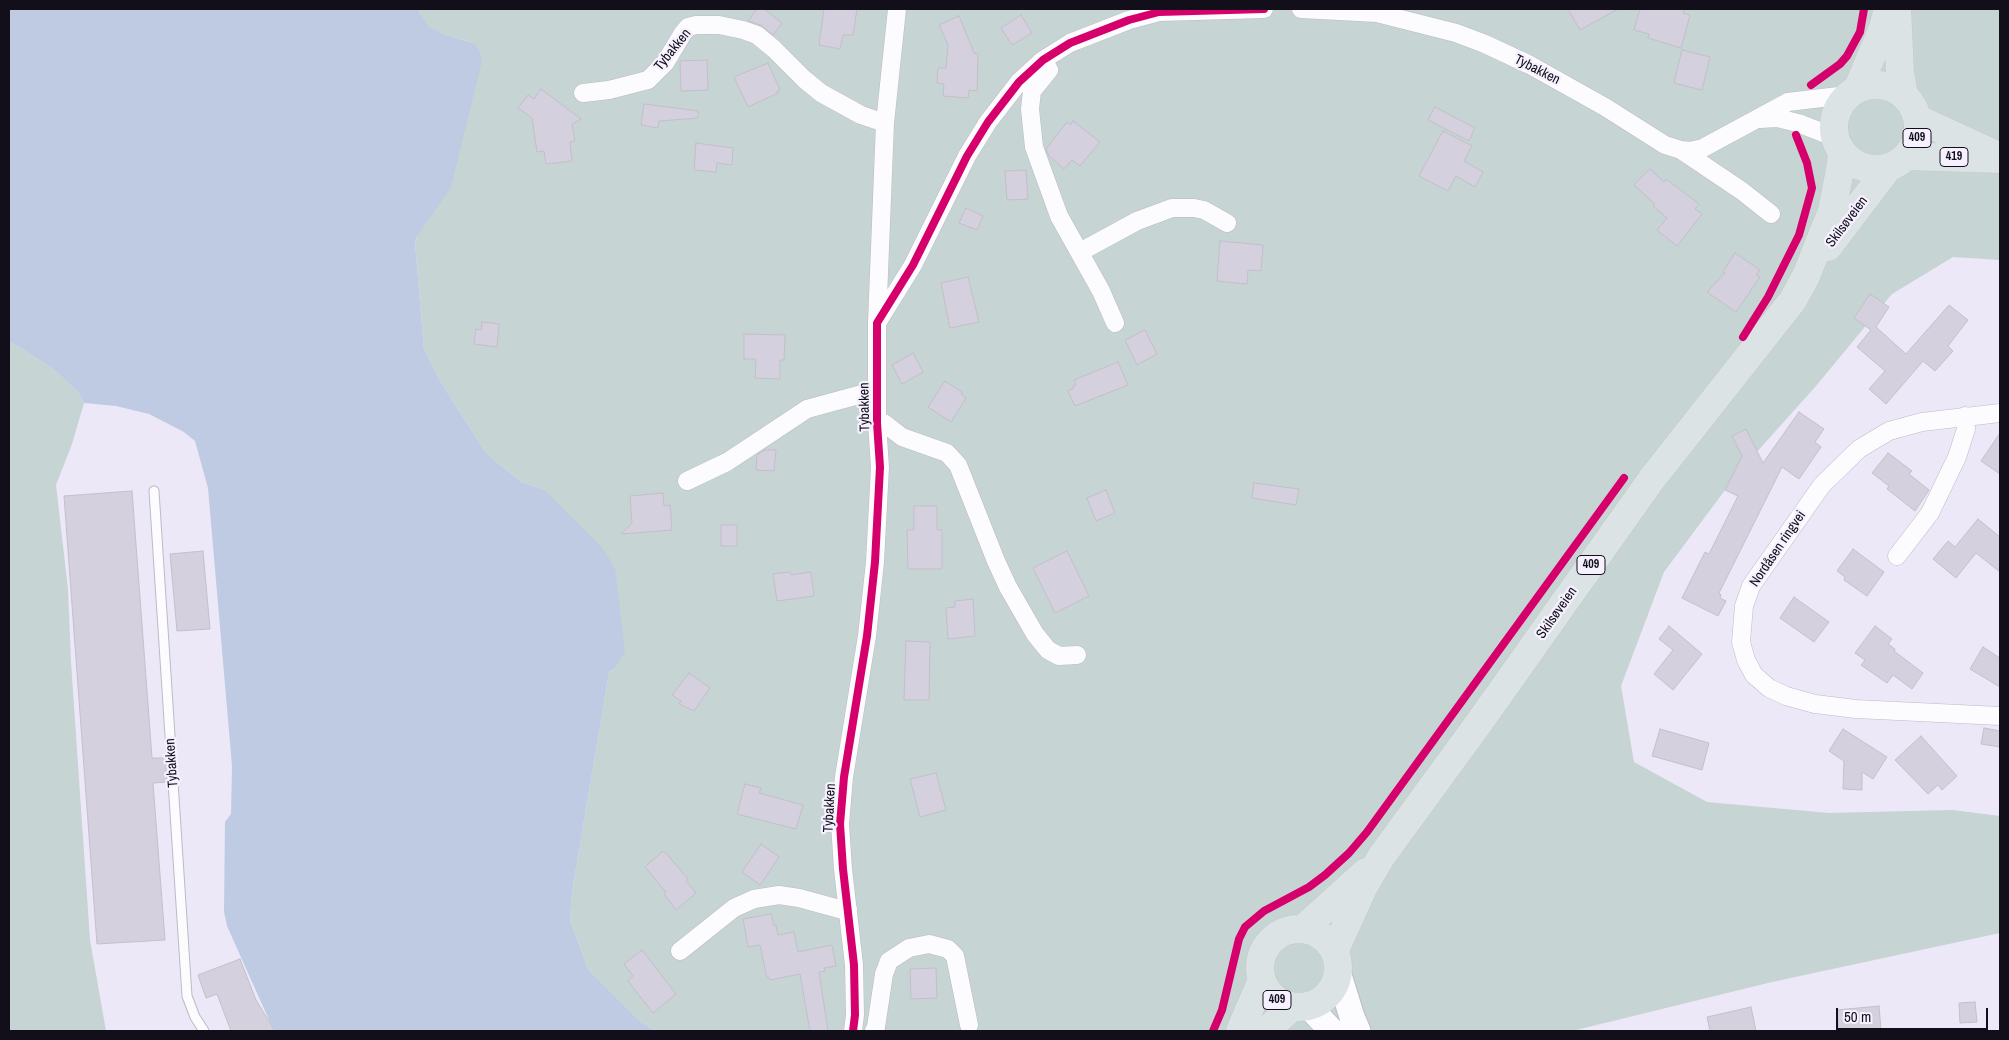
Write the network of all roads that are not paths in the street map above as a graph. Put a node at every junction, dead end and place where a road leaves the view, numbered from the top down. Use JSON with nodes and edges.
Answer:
{"nodes":[{"id":1,"x":897,"y":9,"type":"edge"},
{"id":2,"x":1264,"y":9,"type":"edge"},
{"id":3,"x":1301,"y":9,"type":"edge"},
{"id":4,"x":1888,"y":9,"type":"edge"},
{"id":5,"x":1897,"y":9,"type":"edge"},
{"id":6,"x":1377,"y":11,"type":"edge"},
{"id":7,"x":1129,"y":14,"type":"edge"},
{"id":8,"x":1043,"y":60,"type":"junction"},
{"id":9,"x":1852,"y":92,"type":"junction"},
{"id":10,"x":584,"y":93,"type":"dead end"},
{"id":11,"x":1904,"y":95,"type":"junction"},
{"id":12,"x":1754,"y":119,"type":"junction"},
{"id":13,"x":1918,"y":119,"type":"junction"},
{"id":14,"x":885,"y":123,"type":"junction"},
{"id":15,"x":1838,"y":145,"type":"junction"},
{"id":16,"x":1680,"y":150,"type":"junction"},
{"id":17,"x":2000,"y":158,"type":"edge"},
{"id":18,"x":1898,"y":162,"type":"junction"},
{"id":19,"x":1771,"y":214,"type":"dead end"},
{"id":20,"x":1227,"y":223,"type":"dead end"},
{"id":21,"x":1080,"y":252,"type":"junction"},
{"id":22,"x":1806,"y":276,"type":"junction"},
{"id":23,"x":877,"y":323,"type":"junction"},
{"id":24,"x":1114,"y":323,"type":"dead end"},
{"id":25,"x":877,"y":390,"type":"junction"},
{"id":26,"x":2000,"y":412,"type":"edge"},
{"id":27,"x":1965,"y":416,"type":"junction"},
{"id":28,"x":877,"y":423,"type":"junction"},
{"id":29,"x":687,"y":481,"type":"dead end"},
{"id":30,"x":154,"y":491,"type":"dead end"},
{"id":31,"x":1897,"y":556,"type":"dead end"},
{"id":32,"x":1076,"y":654,"type":"dead end"},
{"id":33,"x":2000,"y":716,"type":"edge"},
{"id":34,"x":1381,"y":857,"type":"junction"},
{"id":35,"x":848,"y":909,"type":"junction"},
{"id":36,"x":1303,"y":929,"type":"junction"},
{"id":37,"x":680,"y":951,"type":"dead end"},
{"id":38,"x":1337,"y":963,"type":"junction"},
{"id":39,"x":1262,"y":980,"type":"junction"},
{"id":40,"x":1300,"y":1007,"type":"junction"},
{"id":41,"x":969,"y":1025,"type":"dead end"},
{"id":42,"x":204,"y":1031,"type":"edge"},
{"id":43,"x":853,"y":1031,"type":"edge"},
{"id":44,"x":874,"y":1031,"type":"edge"},
{"id":45,"x":1240,"y":1031,"type":"edge"},
{"id":46,"x":1266,"y":1031,"type":"edge"},
{"id":47,"x":1332,"y":1031,"type":"edge"},
{"id":48,"x":1358,"y":1031,"type":"edge"}],
"edges":[{"from":1,"to":14,"type":"street","name":"Tybakken"},
{"from":2,"to":7,"type":"street"},
{"from":3,"to":6,"type":"street","name":"Tybakken"},
{"from":4,"to":9,"type":"main road","number":"409"},
{"from":5,"to":11,"type":"main road","number":"409"},
{"from":6,"to":16,"type":"street","name":"Tybakken"},
{"from":7,"to":8,"type":"street"},
{"from":8,"to":21,"type":"street"},
{"from":8,"to":23,"type":"street"},
{"from":9,"to":11,"type":"main road"},
{"from":9,"to":12,"type":"street","name":"Tybakken"},
{"from":9,"to":15,"type":"main road","number":"409"},
{"from":10,"to":14,"type":"street","name":"Tybakken"},
{"from":11,"to":13,"type":"main road","number":"409"},
{"from":12,"to":15,"type":"street","name":"Tybakken"},
{"from":12,"to":16,"type":"street","name":"Tybakken"},
{"from":13,"to":17,"type":"main road","number":"419"},
{"from":13,"to":18,"type":"main road","number":"409"},
{"from":14,"to":23,"type":"street","name":"Tybakken"},
{"from":15,"to":18,"type":"main road"},
{"from":15,"to":22,"type":"main road","name":"Skilsøveien","number":"409"},
{"from":16,"to":19,"type":"street"},
{"from":17,"to":18,"type":"main road","number":"419"},
{"from":18,"to":22,"type":"main road","name":"Skilsøveien","number":"409"},
{"from":20,"to":21,"type":"street"},
{"from":21,"to":24,"type":"street"},
{"from":22,"to":34,"type":"main road","name":"Skilsøveien","number":"409"},
{"from":23,"to":25,"type":"street","name":"Tybakken"},
{"from":25,"to":28,"type":"street","name":"Tybakken"},
{"from":25,"to":29,"type":"street"},
{"from":26,"to":27,"type":"street","name":"Nordåsen ringvei"},
{"from":27,"to":31,"type":"street"},
{"from":27,"to":33,"type":"street","name":"Nordåsen ringvei"},
{"from":28,"to":32,"type":"street"},
{"from":28,"to":35,"type":"street","name":"Tybakken"},
{"from":30,"to":42,"type":"lane","name":"Tybakken"},
{"from":34,"to":36,"type":"main road","name":"Skilsøveien","number":"409"},
{"from":34,"to":38,"type":"main road","name":"Skilsøveien","number":"409"},
{"from":35,"to":37,"type":"street"},
{"from":35,"to":43,"type":"street","name":"Tybakken"},
{"from":36,"to":38,"type":"main road"},
{"from":36,"to":39,"type":"main road","number":"409"},
{"from":38,"to":40,"type":"main road","number":"409"},
{"from":38,"to":48,"type":"main road"},
{"from":39,"to":40,"type":"main road","number":"409"},
{"from":39,"to":45,"type":"main road","number":"409"},
{"from":40,"to":46,"type":"main road","number":"409"},
{"from":40,"to":47,"type":"main road"},
{"from":41,"to":44,"type":"street"}]}
